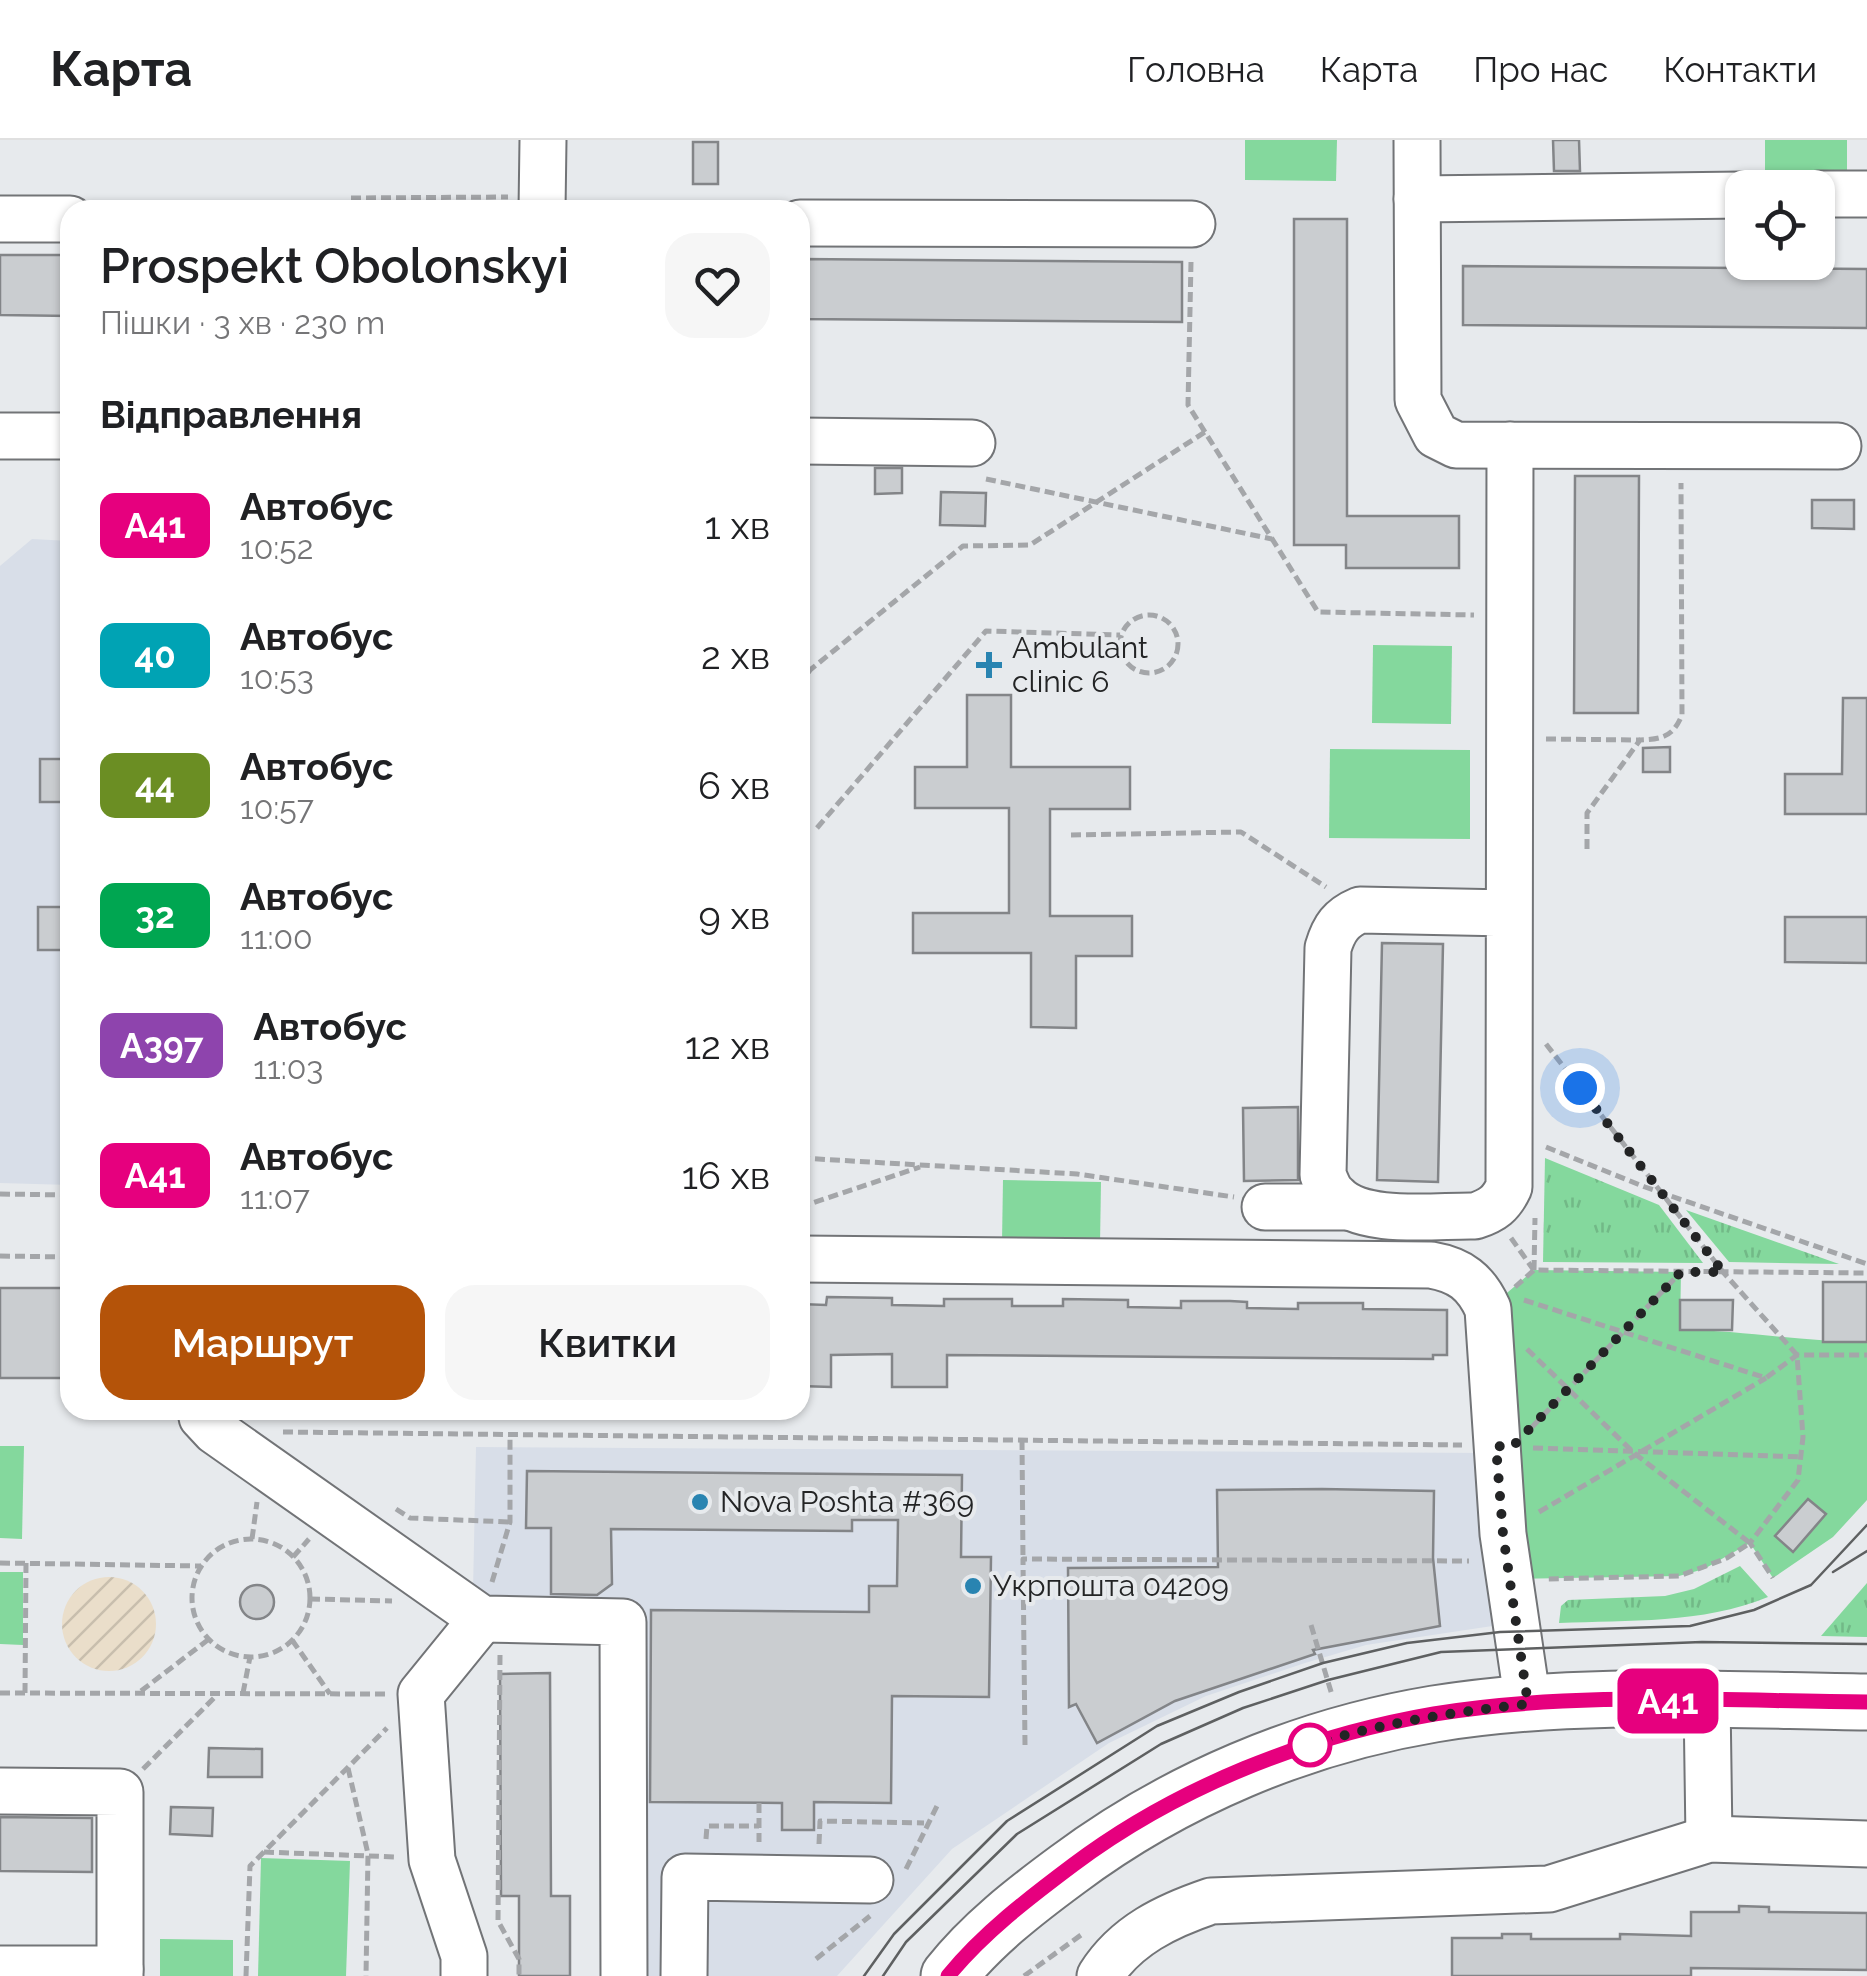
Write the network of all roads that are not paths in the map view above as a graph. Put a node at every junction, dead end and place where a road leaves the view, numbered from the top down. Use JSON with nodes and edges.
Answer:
{"nodes":[{"id":1,"x":543,"y":140,"type":"edge"},
{"id":2,"x":1417,"y":140,"type":"edge"},
{"id":3,"x":1835,"y":194,"type":"edge"},
{"id":4,"x":1867,"y":194,"type":"edge"},
{"id":5,"x":1725,"y":195,"type":"edge"},
{"id":6,"x":1417,"y":199,"type":"junction"},
{"id":7,"x":542,"y":200,"type":"edge"},
{"id":8,"x":0,"y":219,"type":"edge"},
{"id":9,"x":60,"y":219,"type":"edge"},
{"id":10,"x":810,"y":223,"type":"edge"},
{"id":11,"x":1192,"y":224,"type":"road end"},
{"id":12,"x":0,"y":436,"type":"edge"},
{"id":13,"x":60,"y":436,"type":"edge"},
{"id":14,"x":810,"y":441,"type":"edge"},
{"id":15,"x":972,"y":443,"type":"road end"},
{"id":16,"x":1510,"y":445,"type":"junction"},
{"id":17,"x":1838,"y":446,"type":"dead end"},
{"id":18,"x":1508,"y":914,"type":"junction"},
{"id":19,"x":1265,"y":1207,"type":"road end"},
{"id":20,"x":1348,"y":1207,"type":"junction"},
{"id":21,"x":810,"y":1259,"type":"edge"},
{"id":22,"x":208,"y":1420,"type":"edge"},
{"id":23,"x":480,"y":1624,"type":"junction"},
{"id":24,"x":1707,"y":1700,"type":"junction"},
{"id":25,"x":1867,"y":1702,"type":"edge"},
{"id":26,"x":1528,"y":1704,"type":"junction"},
{"id":27,"x":0,"y":1791,"type":"edge"},
{"id":28,"x":1709,"y":1839,"type":"junction"},
{"id":29,"x":1867,"y":1844,"type":"edge"},
{"id":30,"x":870,"y":1880,"type":"dead end"},
{"id":31,"x":0,"y":1969,"type":"edge"},
{"id":32,"x":120,"y":1972,"type":"edge"},
{"id":33,"x":464,"y":1976,"type":"edge"},
{"id":34,"x":624,"y":1976,"type":"edge"},
{"id":35,"x":684,"y":1976,"type":"edge"},
{"id":36,"x":948,"y":1976,"type":"edge"},
{"id":37,"x":1100,"y":1976,"type":"edge"}],
"edges":[{"from":1,"to":7,"type":"lane"},
{"from":2,"to":6,"type":"lane"},
{"from":3,"to":4,"type":"lane"},
{"from":5,"to":6,"type":"lane"},
{"from":6,"to":16,"type":"lane"},
{"from":8,"to":9,"type":"lane"},
{"from":10,"to":11,"type":"lane"},
{"from":12,"to":13,"type":"lane"},
{"from":14,"to":15,"type":"lane"},
{"from":16,"to":17,"type":"lane"},
{"from":16,"to":18,"type":"lane"},
{"from":18,"to":20,"type":"lane"},
{"from":18,"to":20,"type":"lane"},
{"from":19,"to":20,"type":"lane"},
{"from":21,"to":26,"type":"lane"},
{"from":22,"to":23,"type":"lane"},
{"from":23,"to":33,"type":"lane"},
{"from":23,"to":34,"type":"lane"},
{"from":24,"to":25,"type":"main road"},
{"from":24,"to":26,"type":"main road"},
{"from":24,"to":28,"type":"lane"},
{"from":26,"to":36,"type":"main road"},
{"from":27,"to":32,"type":"lane"},
{"from":28,"to":29,"type":"lane"},
{"from":28,"to":37,"type":"lane"},
{"from":30,"to":35,"type":"lane"},
{"from":31,"to":32,"type":"lane"}]}
